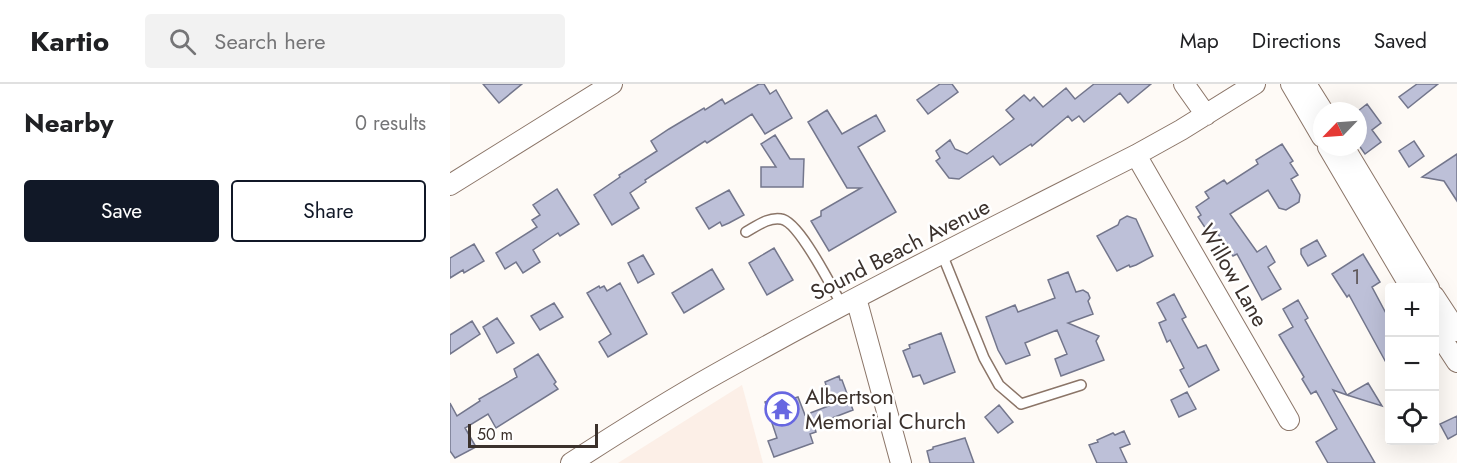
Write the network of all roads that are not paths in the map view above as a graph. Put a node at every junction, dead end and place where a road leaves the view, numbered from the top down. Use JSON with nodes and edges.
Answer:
{"nodes":[{"id":1,"x":612,"y":84,"type":"edge"},
{"id":2,"x":1184,"y":84,"type":"edge"},
{"id":3,"x":1255,"y":84,"type":"edge"},
{"id":4,"x":1291,"y":84,"type":"edge"},
{"id":5,"x":1306,"y":84,"type":"edge"},
{"id":6,"x":1317,"y":102,"type":"edge"},
{"id":7,"x":1206,"y":115,"type":"junction"},
{"id":8,"x":1313,"y":122,"type":"edge"},
{"id":9,"x":1136,"y":155,"type":"junction"},
{"id":10,"x":1333,"y":156,"type":"edge"},
{"id":11,"x":1349,"y":156,"type":"edge"},
{"id":12,"x":450,"y":185,"type":"edge"},
{"id":13,"x":746,"y":232,"type":"dead end"},
{"id":14,"x":942,"y":254,"type":"junction"},
{"id":15,"x":1408,"y":283,"type":"edge"},
{"id":16,"x":1426,"y":283,"type":"edge"},
{"id":17,"x":849,"y":302,"type":"junction"},
{"id":18,"x":1439,"y":304,"type":"edge"},
{"id":19,"x":1457,"y":332,"type":"edge"},
{"id":20,"x":1439,"y":335,"type":"edge"},
{"id":21,"x":1457,"y":362,"type":"edge"},
{"id":22,"x":1081,"y":385,"type":"dead end"},
{"id":23,"x":1289,"y":420,"type":"dead end"},
{"id":24,"x":571,"y":463,"type":"edge"},
{"id":25,"x":901,"y":463,"type":"edge"}],
"edges":[{"from":1,"to":12,"type":"street"},
{"from":2,"to":7,"type":"street"},
{"from":3,"to":7,"type":"street","name":"Sound Beach Avenue"},
{"from":4,"to":8,"type":"street"},
{"from":5,"to":6,"type":"street"},
{"from":7,"to":9,"type":"street","name":"Sound Beach Avenue"},
{"from":9,"to":14,"type":"street","name":"Sound Beach Avenue"},
{"from":9,"to":23,"type":"street","name":"Willow Lane"},
{"from":10,"to":15,"type":"street"},
{"from":11,"to":16,"type":"street"},
{"from":13,"to":17,"type":"lane"},
{"from":14,"to":17,"type":"street","name":"Sound Beach Avenue"},
{"from":14,"to":22,"type":"lane"},
{"from":17,"to":24,"type":"street","name":"Sound Beach Avenue"},
{"from":17,"to":25,"type":"street"},
{"from":18,"to":19,"type":"street"},
{"from":20,"to":21,"type":"street"}]}
